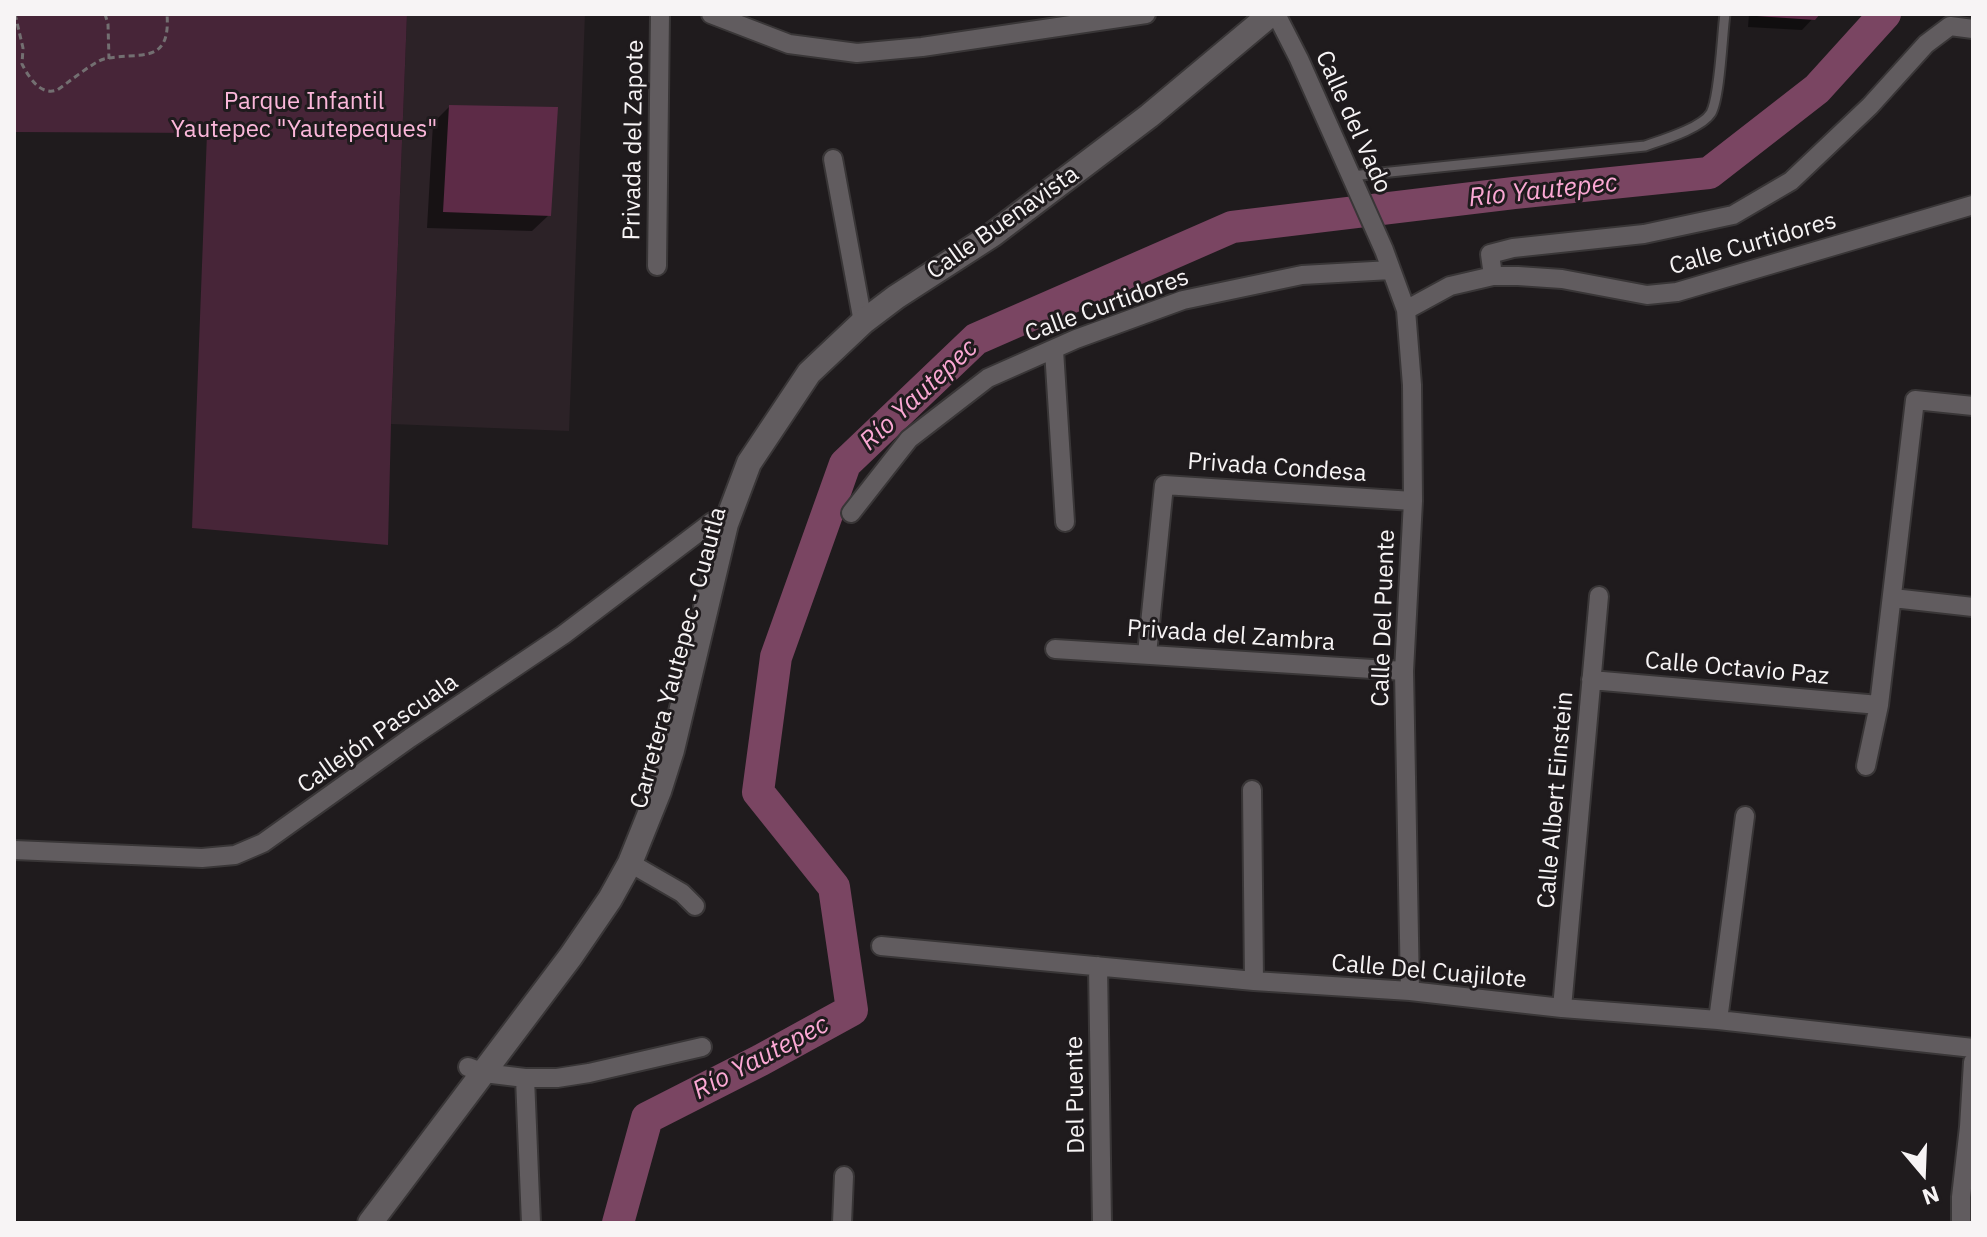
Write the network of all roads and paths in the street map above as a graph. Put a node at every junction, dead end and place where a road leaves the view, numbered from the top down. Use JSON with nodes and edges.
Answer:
{"nodes":[{"id":1,"x":15,"y":14,"type":"edge"},
{"id":2,"x":105,"y":14,"type":"edge"},
{"id":3,"x":167,"y":14,"type":"edge"},
{"id":4,"x":660,"y":14,"type":"edge"},
{"id":5,"x":711,"y":14,"type":"edge"},
{"id":6,"x":1273,"y":14,"type":"edge"},
{"id":7,"x":1725,"y":14,"type":"edge"},
{"id":8,"x":1138,"y":15,"type":"edge"},
{"id":9,"x":1973,"y":29,"type":"edge"},
{"id":10,"x":109,"y":59,"type":"junction"},
{"id":11,"x":833,"y":159,"type":"dead end"},
{"id":12,"x":1351,"y":176,"type":"junction"},
{"id":13,"x":1973,"y":205,"type":"edge"},
{"id":14,"x":1384,"y":250,"type":"joint"},
{"id":15,"x":657,"y":266,"type":"dead end"},
{"id":16,"x":1391,"y":270,"type":"junction"},
{"id":17,"x":1493,"y":276,"type":"junction"},
{"id":18,"x":1406,"y":310,"type":"junction"},
{"id":19,"x":861,"y":315,"type":"junction"},
{"id":20,"x":1054,"y":350,"type":"junction"},
{"id":21,"x":806,"y":367,"type":"joint"},
{"id":22,"x":1973,"y":406,"type":"edge"},
{"id":23,"x":1413,"y":501,"type":"junction"},
{"id":24,"x":851,"y":513,"type":"dead end"},
{"id":25,"x":1065,"y":522,"type":"dead end"},
{"id":26,"x":719,"y":523,"type":"junction"},
{"id":27,"x":1599,"y":596,"type":"dead end"},
{"id":28,"x":1893,"y":598,"type":"junction"},
{"id":29,"x":1973,"y":607,"type":"edge"},
{"id":30,"x":1055,"y":649,"type":"dead end"},
{"id":31,"x":1147,"y":654,"type":"junction"},
{"id":32,"x":1404,"y":671,"type":"junction"},
{"id":33,"x":1591,"y":680,"type":"junction"},
{"id":34,"x":1879,"y":705,"type":"junction"},
{"id":35,"x":1866,"y":766,"type":"dead end"},
{"id":36,"x":654,"y":789,"type":"junction"},
{"id":37,"x":1252,"y":790,"type":"dead end"},
{"id":38,"x":1745,"y":816,"type":"dead end"},
{"id":39,"x":14,"y":850,"type":"edge"},
{"id":40,"x":630,"y":863,"type":"junction"},
{"id":41,"x":604,"y":896,"type":"junction"},
{"id":42,"x":695,"y":906,"type":"dead end"},
{"id":43,"x":881,"y":946,"type":"dead end"},
{"id":44,"x":1098,"y":966,"type":"junction"},
{"id":45,"x":1254,"y":981,"type":"junction"},
{"id":46,"x":1410,"y":991,"type":"junction"},
{"id":47,"x":1562,"y":1008,"type":"junction"},
{"id":48,"x":1718,"y":1020,"type":"junction"},
{"id":49,"x":702,"y":1047,"type":"dead end"},
{"id":50,"x":1973,"y":1048,"type":"edge"},
{"id":51,"x":1973,"y":1062,"type":"edge"},
{"id":52,"x":476,"y":1070,"type":"junction"},
{"id":53,"x":525,"y":1078,"type":"junction"},
{"id":54,"x":844,"y":1176,"type":"dead end"},
{"id":55,"x":354,"y":1223,"type":"edge"},
{"id":56,"x":370,"y":1223,"type":"edge"},
{"id":57,"x":531,"y":1223,"type":"edge"},
{"id":58,"x":842,"y":1223,"type":"edge"},
{"id":59,"x":1102,"y":1223,"type":"edge"},
{"id":60,"x":1961,"y":1223,"type":"edge"}],
"edges":[{"from":1,"to":10,"type":"path"},
{"from":2,"to":10,"type":"path"},
{"from":3,"to":10,"type":"path"},
{"from":4,"to":15,"type":"street","name":"Privada del Zapote"},
{"from":5,"to":8,"type":"street"},
{"from":6,"to":12,"type":"street","name":"Calle del Vado"},
{"from":6,"to":19,"type":"main road","name":"Calle Buenavista"},
{"from":7,"to":12,"type":"lane"},
{"from":9,"to":17,"type":"street"},
{"from":11,"to":19,"type":"street"},
{"from":12,"to":14,"type":"street","name":"Calle del Vado"},
{"from":13,"to":17,"type":"street","name":"Calle Curtidores"},
{"from":14,"to":16,"type":"street","name":"Calle Del Puente"},
{"from":16,"to":18,"type":"street","name":"Calle Del Puente"},
{"from":16,"to":20,"type":"street","name":"Calle Curtidores"},
{"from":17,"to":18,"type":"street","name":"Calle Curtidores"},
{"from":18,"to":23,"type":"street","name":"Calle Del Puente"},
{"from":19,"to":21,"type":"main road","name":"Calle Buenavista"},
{"from":20,"to":24,"type":"street","name":"Calle Curtidores"},
{"from":20,"to":25,"type":"street"},
{"from":21,"to":26,"type":"main road","name":"Carretera Yautepec - Cuautla"},
{"from":22,"to":28,"type":"street"},
{"from":23,"to":31,"type":"street","name":"Privada Condesa"},
{"from":23,"to":32,"type":"street","name":"Calle Del Puente"},
{"from":26,"to":36,"type":"main road","name":"Carretera Yautepec - Cuautla"},
{"from":26,"to":39,"type":"street","name":"Callejón Pascuala"},
{"from":27,"to":33,"type":"street","name":"Calle Albert Einstein"},
{"from":28,"to":29,"type":"street"},
{"from":28,"to":34,"type":"street"},
{"from":30,"to":31,"type":"street","name":"Privada del Zambra"},
{"from":31,"to":32,"type":"street","name":"Privada del Zambra"},
{"from":32,"to":46,"type":"street","name":"Calle Del Puente"},
{"from":33,"to":34,"type":"street","name":"Calle Octavio Paz"},
{"from":33,"to":47,"type":"street","name":"Calle Albert Einstein"},
{"from":34,"to":35,"type":"street"},
{"from":36,"to":40,"type":"main road","name":"Carretera Yautepec - Cuautla"},
{"from":36,"to":41,"type":"main road","name":"Carretera Yautepec - Cuautla"},
{"from":37,"to":45,"type":"street"},
{"from":38,"to":48,"type":"street"},
{"from":40,"to":41,"type":"main road","name":"Carretera Yautepec - Cuautla"},
{"from":40,"to":42,"type":"street"},
{"from":41,"to":52,"type":"main road","name":"Carretera Yautepec - Cuautla"},
{"from":43,"to":44,"type":"street","name":"Calle Del Cuajilote"},
{"from":44,"to":45,"type":"street","name":"Calle Del Cuajilote"},
{"from":44,"to":59,"type":"street","name":"Del Puente"},
{"from":45,"to":46,"type":"street","name":"Calle Del Cuajilote"},
{"from":46,"to":47,"type":"street","name":"Calle Del Cuajilote"},
{"from":47,"to":48,"type":"street","name":"Calle Del Cuajilote"},
{"from":48,"to":50,"type":"street","name":"Calle Del Cuajilote"},
{"from":49,"to":53,"type":"street"},
{"from":51,"to":60,"type":"street"},
{"from":52,"to":53,"type":"street"},
{"from":52,"to":55,"type":"main road","name":"Carretera Yautepec - Cuautla"},
{"from":52,"to":56,"type":"main road","name":"Carretera Yautepec - Cuautla"},
{"from":53,"to":57,"type":"street"},
{"from":54,"to":58,"type":"street"}]}
